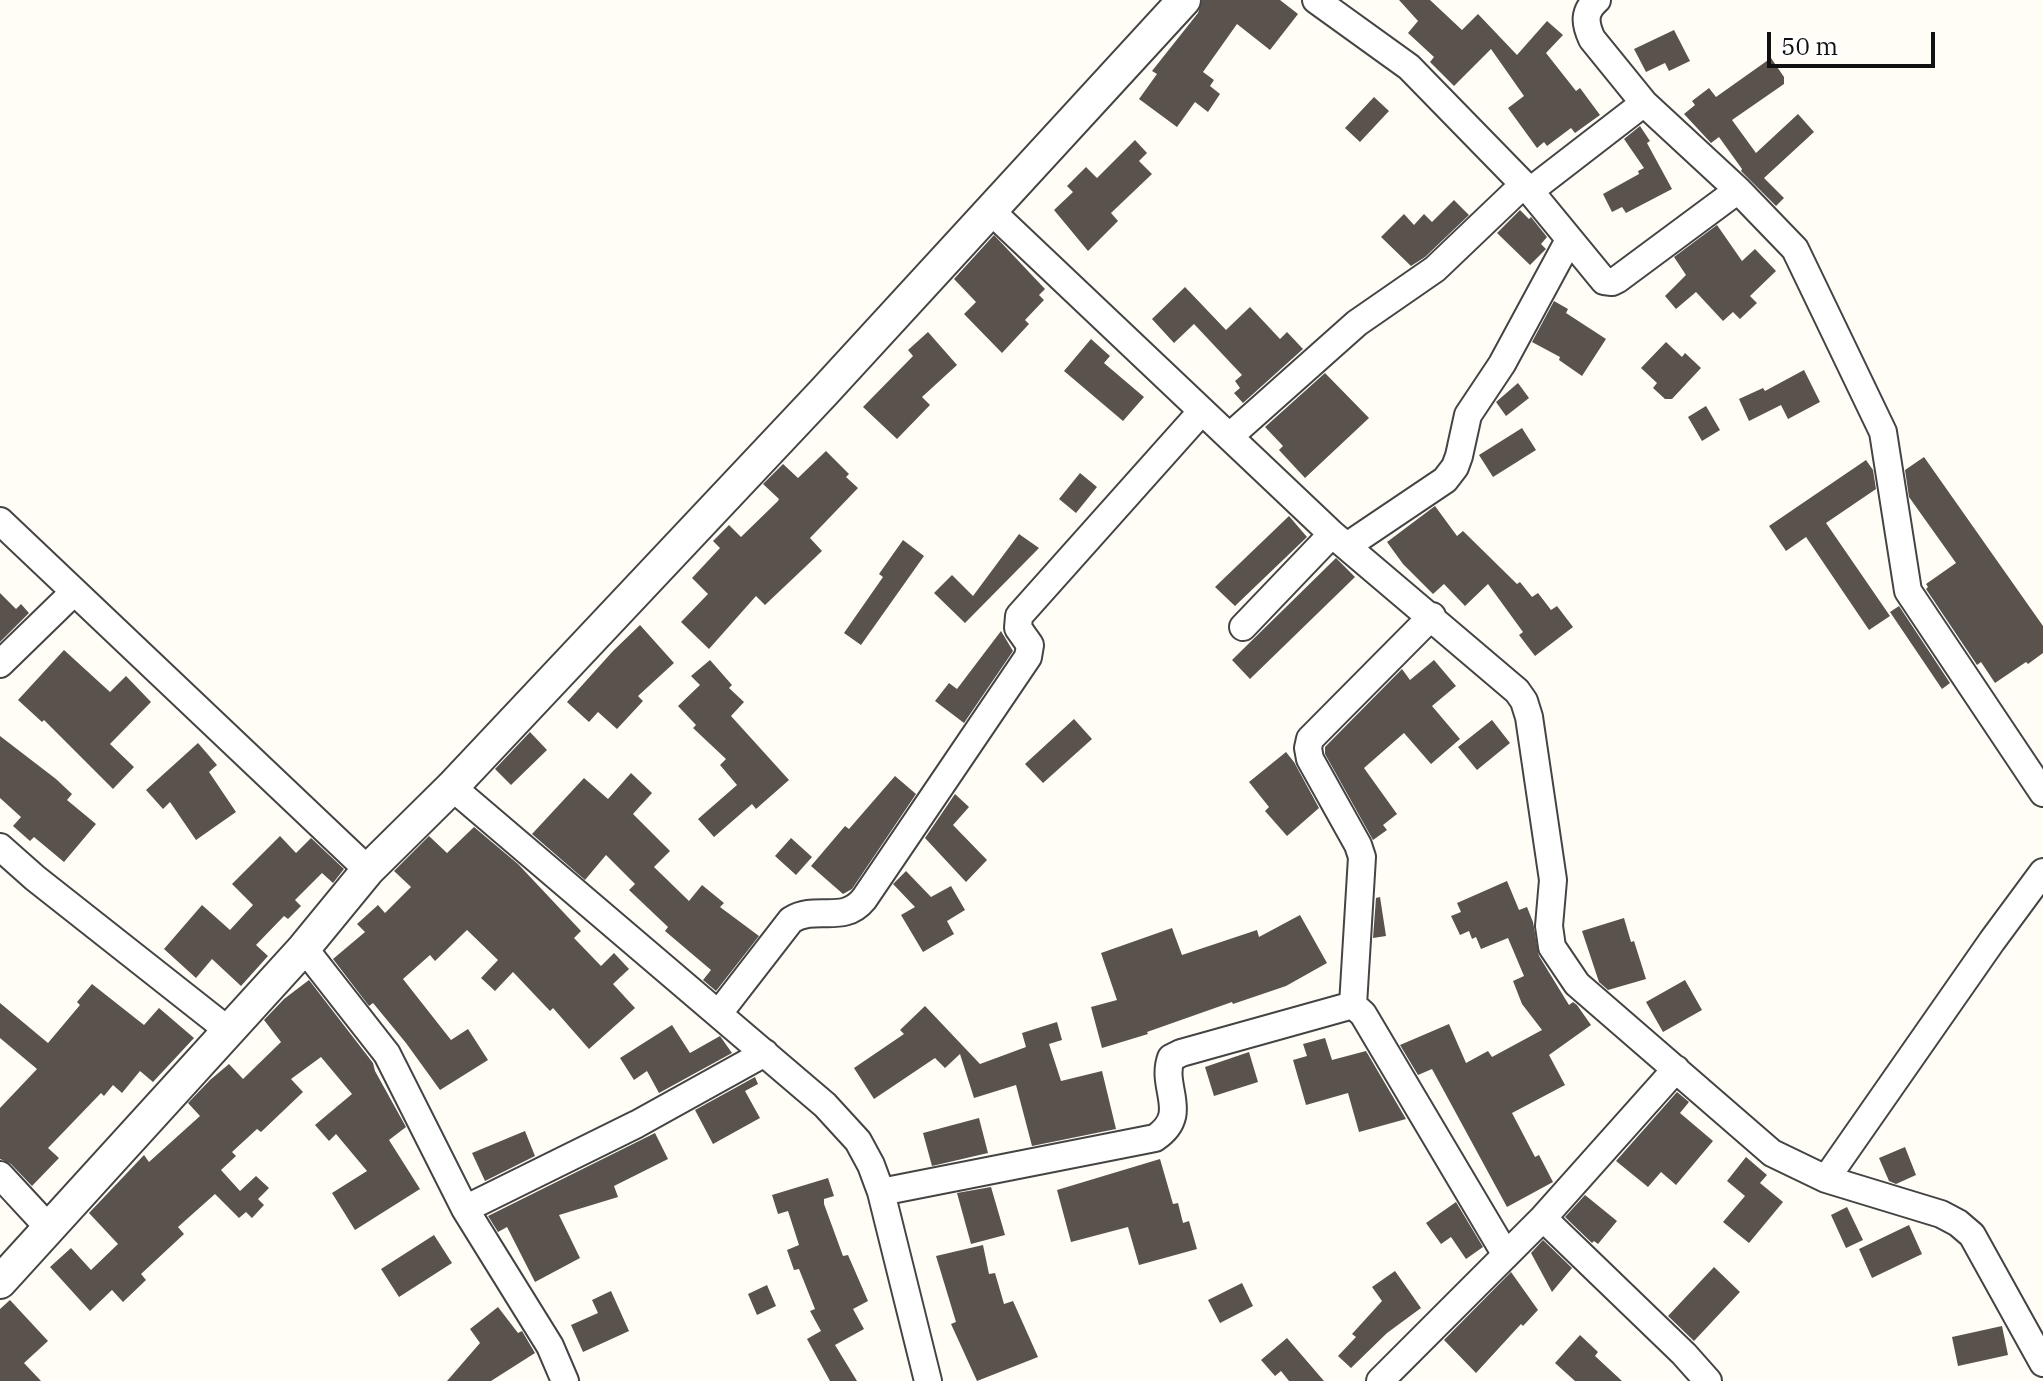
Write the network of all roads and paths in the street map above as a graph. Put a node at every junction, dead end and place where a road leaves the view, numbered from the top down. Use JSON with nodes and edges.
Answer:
{"nodes":[{"id":1,"x":1184,"y":0,"type":"edge"},
{"id":2,"x":1316,"y":0,"type":"edge"},
{"id":3,"x":1597,"y":0,"type":"edge"},
{"id":4,"x":1644,"y":103,"type":"junction"},
{"id":5,"x":1526,"y":188,"type":"junction"},
{"id":6,"x":1738,"y":190,"type":"junction"},
{"id":7,"x":991,"y":211,"type":"junction"},
{"id":8,"x":1569,"y":240,"type":"junction"},
{"id":9,"x":1202,"y":411,"type":"junction"},
{"id":10,"x":1230,"y":436,"type":"junction"},
{"id":11,"x":0,"y":521,"type":"edge"},
{"id":12,"x":1340,"y":540,"type":"junction"},
{"id":13,"x":74,"y":592,"type":"junction"},
{"id":14,"x":1432,"y":616,"type":"junction"},
{"id":15,"x":1243,"y":627,"type":"dead end"},
{"id":16,"x":0,"y":664,"type":"edge"},
{"id":17,"x":452,"y":787,"type":"junction"},
{"id":18,"x":2043,"y":793,"type":"edge"},
{"id":19,"x":0,"y":847,"type":"edge"},
{"id":20,"x":368,"y":870,"type":"junction"},
{"id":21,"x":2043,"y":872,"type":"edge"},
{"id":22,"x":304,"y":948,"type":"junction"},
{"id":23,"x":1353,"y":1005,"type":"junction"},
{"id":24,"x":719,"y":1013,"type":"junction"},
{"id":25,"x":229,"y":1031,"type":"junction"},
{"id":26,"x":765,"y":1053,"type":"junction"},
{"id":27,"x":1676,"y":1069,"type":"junction"},
{"id":28,"x":0,"y":1175,"type":"edge"},
{"id":29,"x":1826,"y":1179,"type":"junction"},
{"id":30,"x":881,"y":1192,"type":"junction"},
{"id":31,"x":465,"y":1209,"type":"junction"},
{"id":32,"x":1543,"y":1218,"type":"junction"},
{"id":33,"x":49,"y":1228,"type":"junction"},
{"id":34,"x":1506,"y":1255,"type":"junction"},
{"id":35,"x":0,"y":1282,"type":"edge"},
{"id":36,"x":2043,"y":1363,"type":"edge"},
{"id":37,"x":565,"y":1381,"type":"edge"},
{"id":38,"x":928,"y":1381,"type":"edge"},
{"id":39,"x":1380,"y":1381,"type":"edge"},
{"id":40,"x":1708,"y":1381,"type":"edge"}],
"edges":[{"from":1,"to":7,"type":"street"},
{"from":2,"to":5,"type":"street"},
{"from":3,"to":4,"type":"street"},
{"from":4,"to":5,"type":"street"},
{"from":4,"to":6,"type":"street"},
{"from":5,"to":8,"type":"street"},
{"from":5,"to":10,"type":"street"},
{"from":6,"to":8,"type":"street"},
{"from":6,"to":18,"type":"street"},
{"from":7,"to":9,"type":"street"},
{"from":7,"to":17,"type":"street"},
{"from":8,"to":12,"type":"street"},
{"from":9,"to":10,"type":"street"},
{"from":9,"to":24,"type":"street"},
{"from":10,"to":12,"type":"street"},
{"from":11,"to":13,"type":"street"},
{"from":12,"to":14,"type":"street"},
{"from":12,"to":15,"type":"street"},
{"from":13,"to":16,"type":"street"},
{"from":13,"to":20,"type":"street"},
{"from":14,"to":23,"type":"street"},
{"from":14,"to":27,"type":"street"},
{"from":17,"to":20,"type":"street"},
{"from":17,"to":24,"type":"street"},
{"from":19,"to":25,"type":"street"},
{"from":20,"to":22,"type":"street"},
{"from":21,"to":29,"type":"street"},
{"from":22,"to":25,"type":"street"},
{"from":22,"to":31,"type":"street"},
{"from":23,"to":30,"type":"street"},
{"from":23,"to":34,"type":"street"},
{"from":24,"to":26,"type":"street"},
{"from":25,"to":33,"type":"street"},
{"from":26,"to":30,"type":"street"},
{"from":26,"to":31,"type":"street"},
{"from":27,"to":29,"type":"street"},
{"from":27,"to":32,"type":"street"},
{"from":28,"to":33,"type":"street"},
{"from":29,"to":36,"type":"street"},
{"from":30,"to":38,"type":"street"},
{"from":31,"to":37,"type":"street"},
{"from":32,"to":34,"type":"street"},
{"from":32,"to":40,"type":"street"},
{"from":33,"to":35,"type":"street"},
{"from":34,"to":39,"type":"street"}]}
